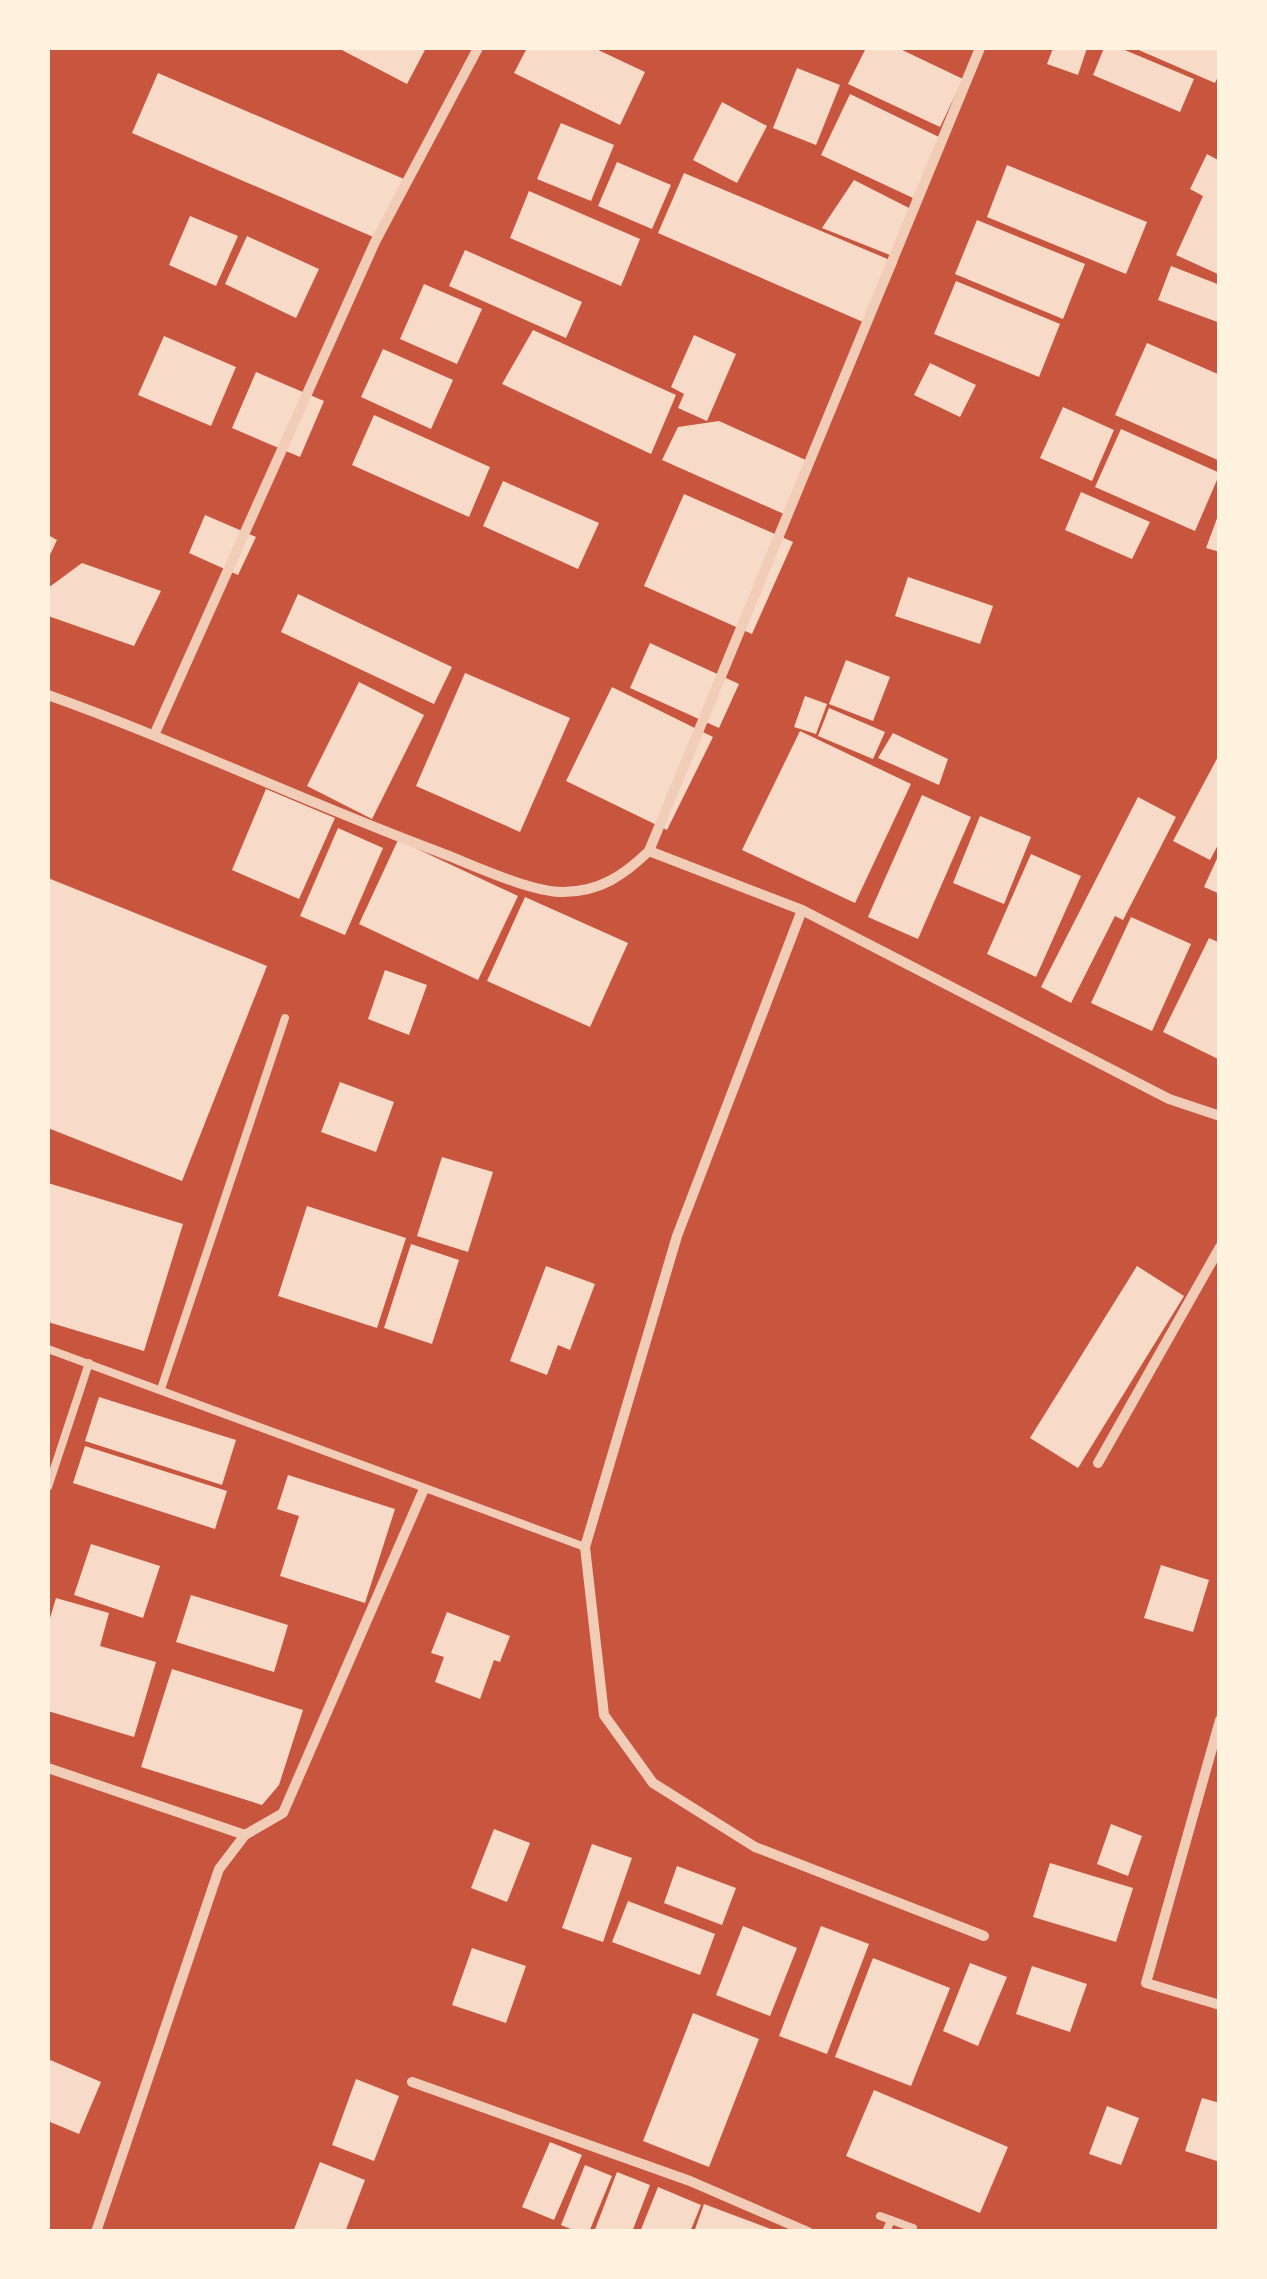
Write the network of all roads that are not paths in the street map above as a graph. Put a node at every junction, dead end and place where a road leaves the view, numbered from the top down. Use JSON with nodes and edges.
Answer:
{"nodes":[{"id":1,"x":478,"y":48,"type":"edge"},
{"id":2,"x":980,"y":48,"type":"edge"},
{"id":3,"x":48,"y":695,"type":"edge"},
{"id":4,"x":155,"y":734,"type":"junction"},
{"id":5,"x":649,"y":851,"type":"junction"},
{"id":6,"x":802,"y":910,"type":"junction"},
{"id":7,"x":284,"y":1018,"type":"dead end"},
{"id":8,"x":1220,"y":1116,"type":"edge"},
{"id":9,"x":1220,"y":1246,"type":"edge"},
{"id":10,"x":48,"y":1349,"type":"edge"},
{"id":11,"x":89,"y":1363,"type":"junction"},
{"id":12,"x":160,"y":1390,"type":"junction"},
{"id":13,"x":1098,"y":1463,"type":"dead end"},
{"id":14,"x":48,"y":1487,"type":"edge"},
{"id":15,"x":424,"y":1490,"type":"junction"},
{"id":16,"x":586,"y":1547,"type":"junction"},
{"id":17,"x":1220,"y":1720,"type":"edge"},
{"id":18,"x":48,"y":1768,"type":"edge"},
{"id":19,"x":245,"y":1836,"type":"junction"},
{"id":20,"x":984,"y":1936,"type":"dead end"},
{"id":21,"x":1220,"y":2005,"type":"edge"},
{"id":22,"x":412,"y":2082,"type":"dead end"},
{"id":23,"x":880,"y":2216,"type":"dead end"},
{"id":24,"x":891,"y":2220,"type":"junction"},
{"id":25,"x":913,"y":2228,"type":"dead end"},
{"id":26,"x":96,"y":2232,"type":"edge"},
{"id":27,"x":808,"y":2232,"type":"edge"},
{"id":28,"x":886,"y":2232,"type":"edge"}],
"edges":[{"from":1,"to":4,"type":"street"},
{"from":2,"to":5,"type":"street"},
{"from":3,"to":4,"type":"street"},
{"from":4,"to":5,"type":"street"},
{"from":5,"to":6,"type":"street"},
{"from":6,"to":8,"type":"street"},
{"from":6,"to":16,"type":"street"},
{"from":7,"to":12,"type":"lane"},
{"from":9,"to":13,"type":"street"},
{"from":10,"to":11,"type":"lane"},
{"from":11,"to":12,"type":"lane"},
{"from":11,"to":14,"type":"lane"},
{"from":12,"to":15,"type":"lane"},
{"from":15,"to":16,"type":"lane"},
{"from":15,"to":19,"type":"street"},
{"from":16,"to":20,"type":"street"},
{"from":17,"to":21,"type":"street"},
{"from":18,"to":19,"type":"street"},
{"from":19,"to":26,"type":"street"},
{"from":22,"to":27,"type":"street"},
{"from":23,"to":24,"type":"lane"},
{"from":24,"to":25,"type":"lane"},
{"from":24,"to":28,"type":"lane"}]}
